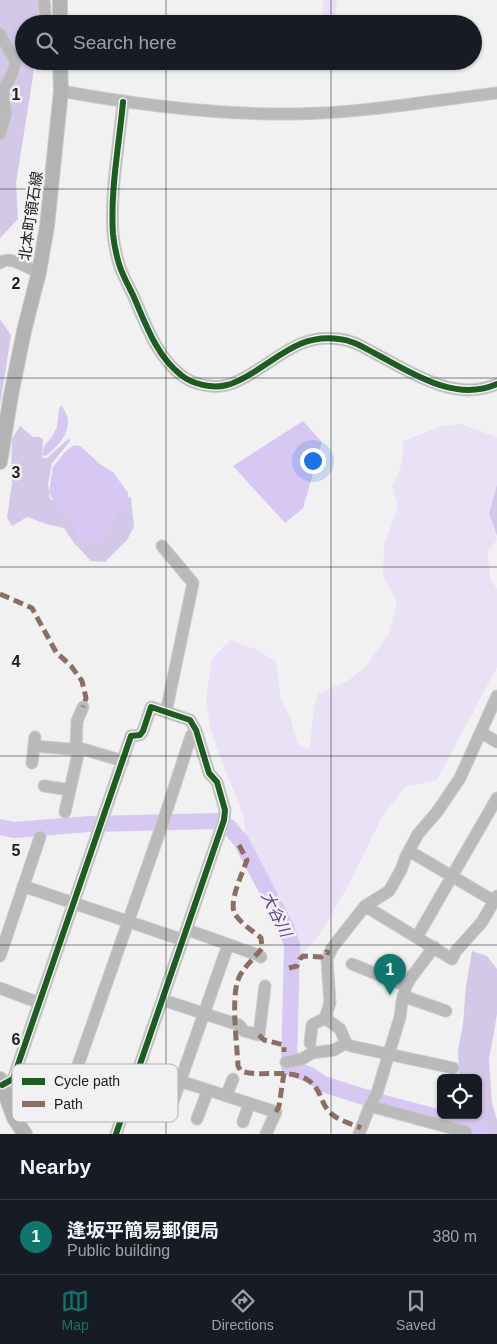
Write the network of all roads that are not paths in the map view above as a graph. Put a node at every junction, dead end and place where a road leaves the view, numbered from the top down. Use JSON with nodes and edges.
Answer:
{"nodes":[{"id":1,"x":44,"y":0,"type":"edge"},
{"id":2,"x":60,"y":0,"type":"edge"},
{"id":3,"x":45,"y":15,"type":"edge"},
{"id":4,"x":60,"y":15,"type":"edge"},
{"id":5,"x":0,"y":34,"type":"edge"},
{"id":6,"x":60,"y":70,"type":"edge"},
{"id":7,"x":61,"y":91,"type":"junction"},
{"id":8,"x":497,"y":93,"type":"edge"},
{"id":9,"x":123,"y":102,"type":"junction"},
{"id":10,"x":0,"y":134,"type":"edge"},
{"id":11,"x":0,"y":263,"type":"edge"},
{"id":12,"x":39,"y":272,"type":"junction"},
{"id":13,"x":497,"y":384,"type":"edge"},
{"id":14,"x":0,"y":462,"type":"edge"},
{"id":15,"x":162,"y":546,"type":"dead end"},
{"id":16,"x":497,"y":696,"type":"edge"},
{"id":17,"x":83,"y":707,"type":"dead end"},
{"id":18,"x":166,"y":712,"type":"junction"},
{"id":19,"x":196,"y":730,"type":"junction"},
{"id":20,"x":482,"y":733,"type":"junction"},
{"id":21,"x":497,"y":742,"type":"edge"},
{"id":22,"x":76,"y":747,"type":"junction"},
{"id":23,"x":123,"y":761,"type":"junction"},
{"id":24,"x":32,"y":764,"type":"dead end"},
{"id":25,"x":44,"y":786,"type":"dead end"},
{"id":26,"x":70,"y":790,"type":"junction"},
{"id":27,"x":497,"y":798,"type":"edge"},
{"id":28,"x":65,"y":812,"type":"dead end"},
{"id":29,"x":40,"y":836,"type":"dead end"},
{"id":30,"x":409,"y":851,"type":"junction"},
{"id":31,"x":452,"y":876,"type":"junction"},
{"id":32,"x":23,"y":886,"type":"junction"},
{"id":33,"x":495,"y":899,"type":"edge"},
{"id":34,"x":73,"y":902,"type":"junction"},
{"id":35,"x":365,"y":906,"type":"junction"},
{"id":36,"x":129,"y":921,"type":"junction"},
{"id":37,"x":185,"y":935,"type":"junction"},
{"id":38,"x":417,"y":937,"type":"junction"},
{"id":39,"x":228,"y":945,"type":"junction"},
{"id":40,"x":434,"y":947,"type":"junction"},
{"id":41,"x":0,"y":956,"type":"edge"},
{"id":42,"x":261,"y":957,"type":"dead end"},
{"id":43,"x":352,"y":964,"type":"dead end"},
{"id":44,"x":265,"y":986,"type":"dead end"},
{"id":45,"x":0,"y":988,"type":"edge"},
{"id":46,"x":405,"y":991,"type":"junction"},
{"id":47,"x":163,"y":1000,"type":"junction"},
{"id":48,"x":39,"y":1003,"type":"junction"},
{"id":49,"x":446,"y":1011,"type":"dead end"},
{"id":50,"x":204,"y":1013,"type":"junction"},
{"id":51,"x":327,"y":1018,"type":"junction"},
{"id":52,"x":310,"y":1043,"type":"dead end"},
{"id":53,"x":346,"y":1043,"type":"junction"},
{"id":54,"x":389,"y":1054,"type":"junction"},
{"id":55,"x":289,"y":1062,"type":"dead end"},
{"id":56,"x":18,"y":1064,"type":"edge"},
{"id":57,"x":78,"y":1064,"type":"edge"},
{"id":58,"x":141,"y":1064,"type":"edge"},
{"id":59,"x":453,"y":1069,"type":"edge"},
{"id":60,"x":232,"y":1079,"type":"dead end"},
{"id":61,"x":180,"y":1080,"type":"junction"},
{"id":62,"x":1,"y":1082,"type":"edge"},
{"id":63,"x":178,"y":1086,"type":"edge"},
{"id":64,"x":208,"y":1090,"type":"junction"},
{"id":65,"x":226,"y":1096,"type":"junction"},
{"id":66,"x":373,"y":1100,"type":"junction"},
{"id":67,"x":249,"y":1104,"type":"junction"},
{"id":68,"x":12,"y":1112,"type":"edge"},
{"id":69,"x":197,"y":1119,"type":"dead end"},
{"id":70,"x":17,"y":1122,"type":"edge"},
{"id":71,"x":120,"y":1122,"type":"edge"},
{"id":72,"x":243,"y":1122,"type":"dead end"},
{"id":73,"x":25,"y":1134,"type":"edge"},
{"id":74,"x":116,"y":1134,"type":"edge"},
{"id":75,"x":266,"y":1134,"type":"edge"},
{"id":76,"x":359,"y":1134,"type":"edge"},
{"id":77,"x":465,"y":1134,"type":"edge"}],
"edges":[{"from":1,"to":3,"type":"street"},
{"from":2,"to":4,"type":"main road"},
{"from":5,"to":10,"type":"street"},
{"from":6,"to":7,"type":"main road","name":"北本町領石線"},
{"from":7,"to":9,"type":"street"},
{"from":7,"to":12,"type":"main road","name":"北本町領石線"},
{"from":8,"to":9,"type":"street"},
{"from":9,"to":13,"type":"street"},
{"from":11,"to":12,"type":"street"},
{"from":12,"to":14,"type":"main road","name":"北本町領石線"},
{"from":15,"to":18,"type":"street"},
{"from":16,"to":20,"type":"street"},
{"from":17,"to":22,"type":"street"},
{"from":18,"to":19,"type":"street"},
{"from":18,"to":23,"type":"street"},
{"from":19,"to":36,"type":"street"},
{"from":19,"to":37,"type":"street"},
{"from":20,"to":21,"type":"street"},
{"from":20,"to":30,"type":"street"},
{"from":22,"to":23,"type":"street"},
{"from":22,"to":24,"type":"street"},
{"from":22,"to":26,"type":"street"},
{"from":23,"to":34,"type":"street"},
{"from":25,"to":26,"type":"street"},
{"from":26,"to":28,"type":"street"},
{"from":27,"to":31,"type":"street"},
{"from":29,"to":32,"type":"street"},
{"from":30,"to":31,"type":"street"},
{"from":30,"to":35,"type":"street"},
{"from":31,"to":33,"type":"street"},
{"from":31,"to":38,"type":"street"},
{"from":32,"to":34,"type":"street"},
{"from":32,"to":41,"type":"street"},
{"from":33,"to":40,"type":"street"},
{"from":34,"to":36,"type":"street"},
{"from":34,"to":48,"type":"street"},
{"from":35,"to":38,"type":"street"},
{"from":35,"to":51,"type":"street"},
{"from":36,"to":37,"type":"street"},
{"from":36,"to":57,"type":"street"},
{"from":37,"to":39,"type":"street"},
{"from":37,"to":47,"type":"street"},
{"from":38,"to":40,"type":"street"},
{"from":39,"to":42,"type":"street"},
{"from":39,"to":50,"type":"street"},
{"from":40,"to":46,"type":"street"},
{"from":43,"to":46,"type":"street"},
{"from":44,"to":50,"type":"street"},
{"from":45,"to":48,"type":"street"},
{"from":46,"to":49,"type":"street"},
{"from":46,"to":54,"type":"street"},
{"from":47,"to":50,"type":"street"},
{"from":47,"to":58,"type":"street"},
{"from":48,"to":56,"type":"street"},
{"from":50,"to":61,"type":"street"},
{"from":51,"to":52,"type":"street"},
{"from":51,"to":53,"type":"street"},
{"from":53,"to":54,"type":"street"},
{"from":53,"to":55,"type":"street"},
{"from":54,"to":59,"type":"street"},
{"from":54,"to":66,"type":"street"},
{"from":60,"to":65,"type":"street"},
{"from":61,"to":63,"type":"street"},
{"from":61,"to":64,"type":"street"},
{"from":62,"to":68,"type":"main road"},
{"from":64,"to":65,"type":"street"},
{"from":64,"to":69,"type":"street"},
{"from":65,"to":67,"type":"street"},
{"from":66,"to":76,"type":"street"},
{"from":66,"to":77,"type":"street"},
{"from":67,"to":72,"type":"street"},
{"from":67,"to":75,"type":"street"},
{"from":70,"to":73,"type":"main road"},
{"from":71,"to":74,"type":"street"}]}
